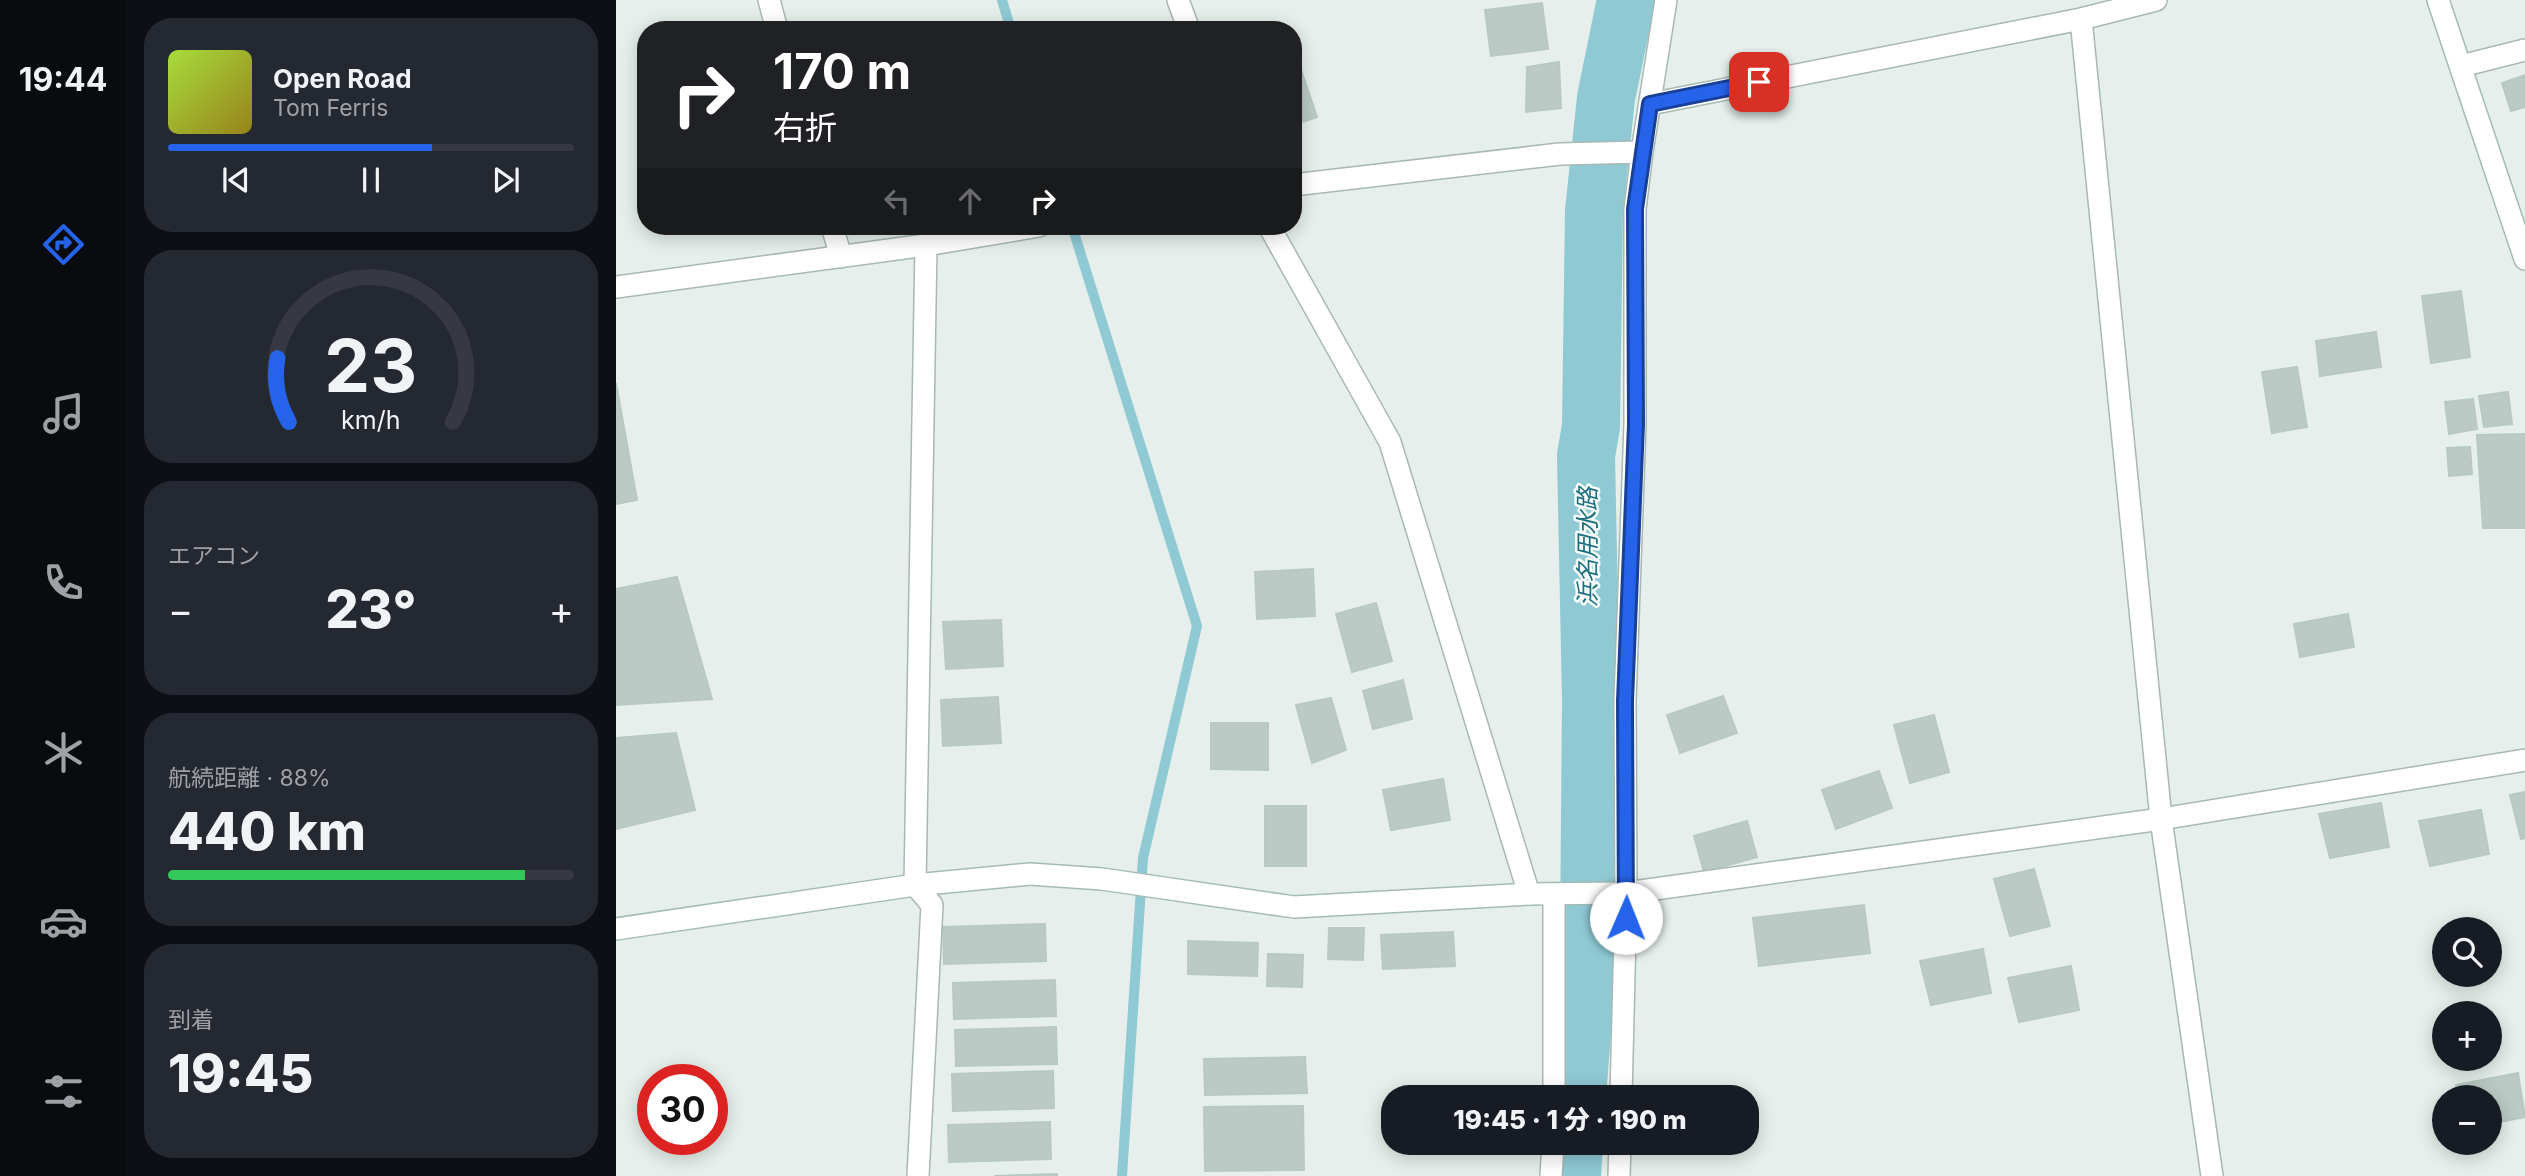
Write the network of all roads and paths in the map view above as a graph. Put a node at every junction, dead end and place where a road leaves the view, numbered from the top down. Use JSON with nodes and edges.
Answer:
{"nodes":[{"id":1,"x":769,"y":0,"type":"edge"},
{"id":2,"x":1178,"y":0,"type":"edge"},
{"id":3,"x":1666,"y":0,"type":"edge"},
{"id":4,"x":2156,"y":0,"type":"edge"},
{"id":5,"x":2438,"y":0,"type":"edge"},
{"id":6,"x":2081,"y":19,"type":"junction"},
{"id":7,"x":775,"y":21,"type":"edge"},
{"id":8,"x":1186,"y":21,"type":"edge"},
{"id":9,"x":2525,"y":50,"type":"edge"},
{"id":10,"x":2461,"y":65,"type":"junction"},
{"id":11,"x":1650,"y":104,"type":"junction"},
{"id":12,"x":1642,"y":152,"type":"junction"},
{"id":13,"x":1302,"y":184,"type":"edge"},
{"id":14,"x":835,"y":235,"type":"edge"},
{"id":15,"x":985,"y":235,"type":"edge"},
{"id":16,"x":1274,"y":235,"type":"edge"},
{"id":17,"x":926,"y":245,"type":"junction"},
{"id":18,"x":841,"y":257,"type":"junction"},
{"id":19,"x":2525,"y":259,"type":"edge"},
{"id":20,"x":616,"y":286,"type":"edge"},
{"id":21,"x":2525,"y":760,"type":"edge"},
{"id":22,"x":2161,"y":819,"type":"junction"},
{"id":23,"x":915,"y":885,"type":"junction"},
{"id":24,"x":1617,"y":893,"type":"junction"},
{"id":25,"x":1529,"y":894,"type":"junction"},
{"id":26,"x":1559,"y":895,"type":"junction"},
{"id":27,"x":616,"y":929,"type":"edge"},
{"id":28,"x":1554,"y":1085,"type":"edge"},
{"id":29,"x":1621,"y":1085,"type":"edge"},
{"id":30,"x":1552,"y":1155,"type":"edge"},
{"id":31,"x":1620,"y":1155,"type":"edge"},
{"id":32,"x":918,"y":1176,"type":"edge"},
{"id":33,"x":1551,"y":1176,"type":"edge"},
{"id":34,"x":1619,"y":1176,"type":"edge"},
{"id":35,"x":2212,"y":1176,"type":"edge"}],
"edges":[{"from":1,"to":7,"type":"street"},
{"from":2,"to":8,"type":"street"},
{"from":3,"to":11,"type":"street"},
{"from":4,"to":6,"type":"street"},
{"from":5,"to":10,"type":"street"},
{"from":6,"to":11,"type":"street"},
{"from":6,"to":22,"type":"street"},
{"from":9,"to":10,"type":"street"},
{"from":10,"to":19,"type":"street"},
{"from":11,"to":12,"type":"street"},
{"from":12,"to":13,"type":"street"},
{"from":12,"to":24,"type":"street"},
{"from":14,"to":18,"type":"street"},
{"from":15,"to":17,"type":"street"},
{"from":16,"to":25,"type":"street"},
{"from":17,"to":18,"type":"street"},
{"from":17,"to":23,"type":"street"},
{"from":18,"to":20,"type":"street"},
{"from":21,"to":22,"type":"street"},
{"from":22,"to":24,"type":"street"},
{"from":22,"to":35,"type":"street"},
{"from":23,"to":25,"type":"street"},
{"from":23,"to":27,"type":"street"},
{"from":23,"to":32,"type":"street"},
{"from":24,"to":26,"type":"street"},
{"from":24,"to":29,"type":"street"},
{"from":25,"to":26,"type":"street"},
{"from":26,"to":28,"type":"street"},
{"from":30,"to":33,"type":"street"},
{"from":31,"to":34,"type":"street"}]}
